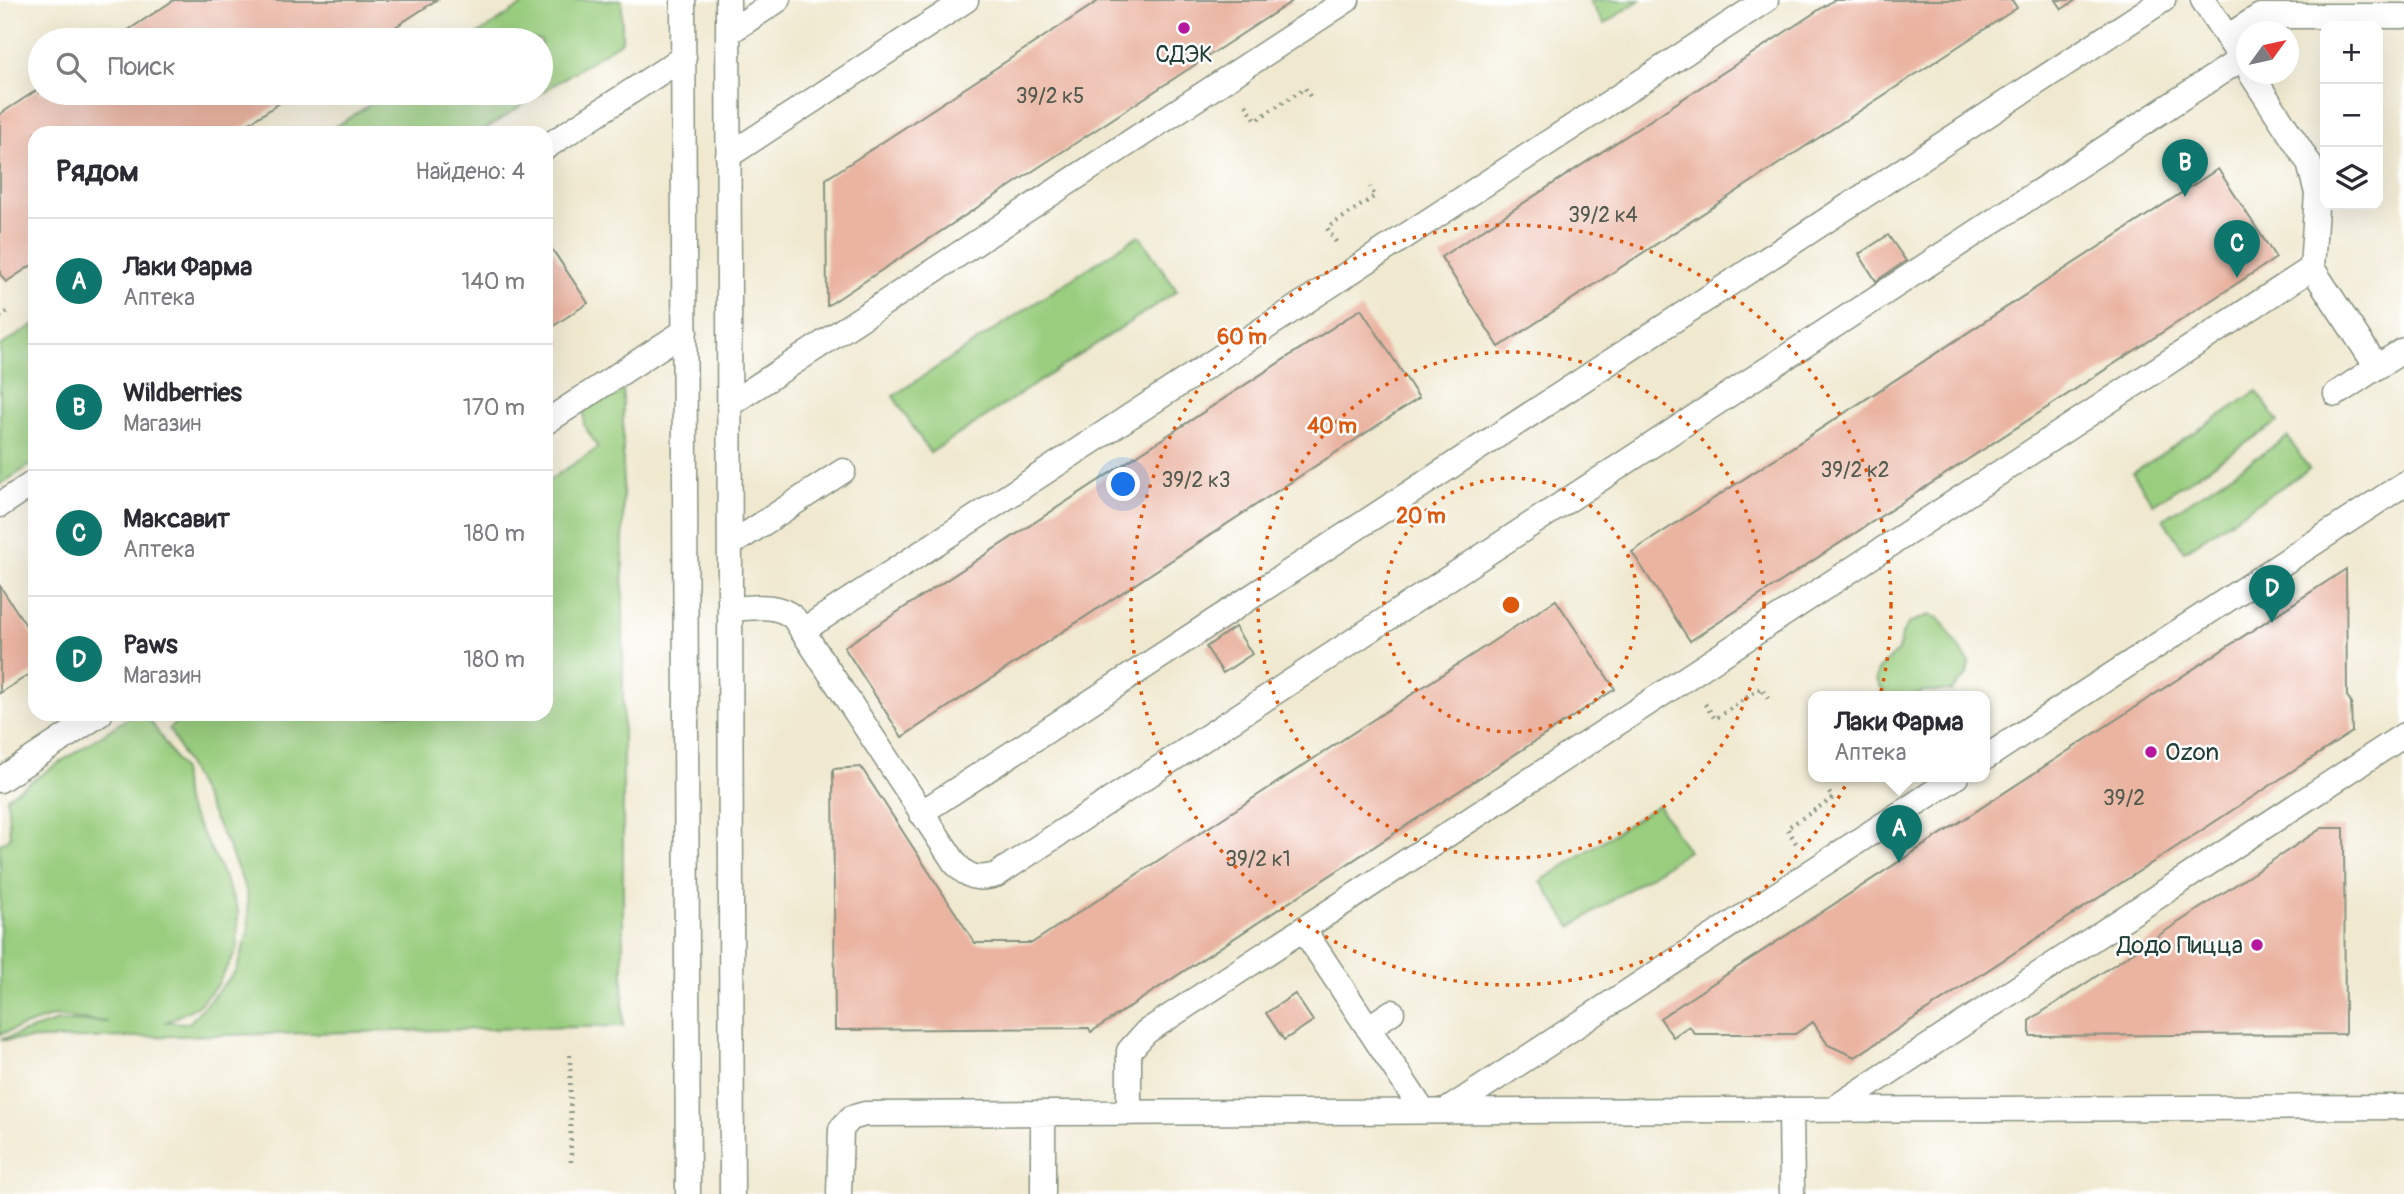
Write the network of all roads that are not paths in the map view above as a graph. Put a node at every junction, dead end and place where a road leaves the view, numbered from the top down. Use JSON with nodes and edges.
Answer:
{"nodes":[{"id":1,"x":683,"y":0,"type":"edge"},
{"id":2,"x":728,"y":0,"type":"edge"},
{"id":3,"x":778,"y":0,"type":"edge"},
{"id":4,"x":966,"y":0,"type":"edge"},
{"id":5,"x":1347,"y":0,"type":"edge"},
{"id":6,"x":1766,"y":0,"type":"edge"},
{"id":7,"x":2163,"y":0,"type":"edge"},
{"id":8,"x":2203,"y":0,"type":"edge"},
{"id":9,"x":2260,"y":8,"type":"edge"},
{"id":10,"x":2404,"y":16,"type":"edge"},
{"id":11,"x":728,"y":33,"type":"junction"},
{"id":12,"x":2227,"y":37,"type":"junction"},
{"id":13,"x":2236,"y":51,"type":"edge"},
{"id":14,"x":684,"y":57,"type":"junction"},
{"id":15,"x":2236,"y":73,"type":"edge"},
{"id":16,"x":2257,"y":84,"type":"edge"},
{"id":17,"x":553,"y":142,"type":"edge"},
{"id":18,"x":728,"y":156,"type":"junction"},
{"id":19,"x":2312,"y":268,"type":"junction"},
{"id":20,"x":685,"y":331,"type":"junction"},
{"id":21,"x":2404,"y":350,"type":"edge"},
{"id":22,"x":2377,"y":368,"type":"junction"},
{"id":23,"x":2336,"y":394,"type":"dead end"},
{"id":24,"x":730,"y":404,"type":"junction"},
{"id":25,"x":553,"y":417,"type":"edge"},
{"id":26,"x":843,"y":471,"type":"dead end"},
{"id":27,"x":2404,"y":484,"type":"edge"},
{"id":28,"x":28,"y":487,"type":"edge"},
{"id":29,"x":0,"y":505,"type":"edge"},
{"id":30,"x":730,"y":545,"type":"junction"},
{"id":31,"x":730,"y":609,"type":"junction"},
{"id":32,"x":802,"y":631,"type":"junction"},
{"id":33,"x":89,"y":721,"type":"edge"},
{"id":34,"x":2404,"y":735,"type":"edge"},
{"id":35,"x":1990,"y":755,"type":"edge"},
{"id":36,"x":0,"y":779,"type":"edge"},
{"id":37,"x":1948,"y":782,"type":"edge"},
{"id":38,"x":921,"y":813,"type":"junction"},
{"id":39,"x":1303,"y":929,"type":"junction"},
{"id":40,"x":1392,"y":1012,"type":"dead end"},
{"id":41,"x":1368,"y":1028,"type":"junction"},
{"id":42,"x":2404,"y":1107,"type":"edge"},
{"id":43,"x":1791,"y":1110,"type":"junction"},
{"id":44,"x":1832,"y":1110,"type":"junction"},
{"id":45,"x":1434,"y":1112,"type":"junction"},
{"id":46,"x":1129,"y":1113,"type":"junction"},
{"id":47,"x":1043,"y":1114,"type":"junction"},
{"id":48,"x":688,"y":1194,"type":"edge"},
{"id":49,"x":732,"y":1194,"type":"edge"},
{"id":50,"x":839,"y":1194,"type":"edge"},
{"id":51,"x":1043,"y":1194,"type":"edge"},
{"id":52,"x":1792,"y":1194,"type":"edge"}],
"edges":[{"from":1,"to":14,"type":"lane"},
{"from":2,"to":11,"type":"lane"},
{"from":3,"to":11,"type":"lane"},
{"from":4,"to":18,"type":"lane"},
{"from":5,"to":24,"type":"lane"},
{"from":6,"to":32,"type":"lane"},
{"from":7,"to":38,"type":"lane"},
{"from":8,"to":12,"type":"lane"},
{"from":9,"to":10,"type":"lane"},
{"from":9,"to":12,"type":"lane"},
{"from":11,"to":18,"type":"lane"},
{"from":12,"to":13,"type":"lane"},
{"from":14,"to":17,"type":"lane"},
{"from":14,"to":20,"type":"lane"},
{"from":15,"to":38,"type":"lane"},
{"from":16,"to":19,"type":"lane"},
{"from":18,"to":24,"type":"lane"},
{"from":19,"to":22,"type":"lane"},
{"from":19,"to":39,"type":"lane"},
{"from":20,"to":25,"type":"lane"},
{"from":20,"to":48,"type":"lane"},
{"from":21,"to":22,"type":"lane"},
{"from":22,"to":23,"type":"lane"},
{"from":24,"to":30,"type":"lane"},
{"from":26,"to":30,"type":"lane"},
{"from":27,"to":35,"type":"lane"},
{"from":28,"to":29,"type":"lane"},
{"from":30,"to":31,"type":"lane"},
{"from":31,"to":32,"type":"lane"},
{"from":31,"to":49,"type":"lane"},
{"from":32,"to":38,"type":"lane"},
{"from":33,"to":36,"type":"lane"},
{"from":34,"to":44,"type":"lane"},
{"from":37,"to":45,"type":"lane"},
{"from":39,"to":41,"type":"lane"},
{"from":39,"to":46,"type":"lane"},
{"from":40,"to":41,"type":"lane"},
{"from":41,"to":45,"type":"lane"},
{"from":42,"to":44,"type":"lane"},
{"from":43,"to":44,"type":"lane"},
{"from":43,"to":45,"type":"lane"},
{"from":43,"to":52,"type":"lane"},
{"from":45,"to":46,"type":"lane"},
{"from":46,"to":47,"type":"lane"},
{"from":47,"to":50,"type":"lane"},
{"from":47,"to":51,"type":"lane"}]}
